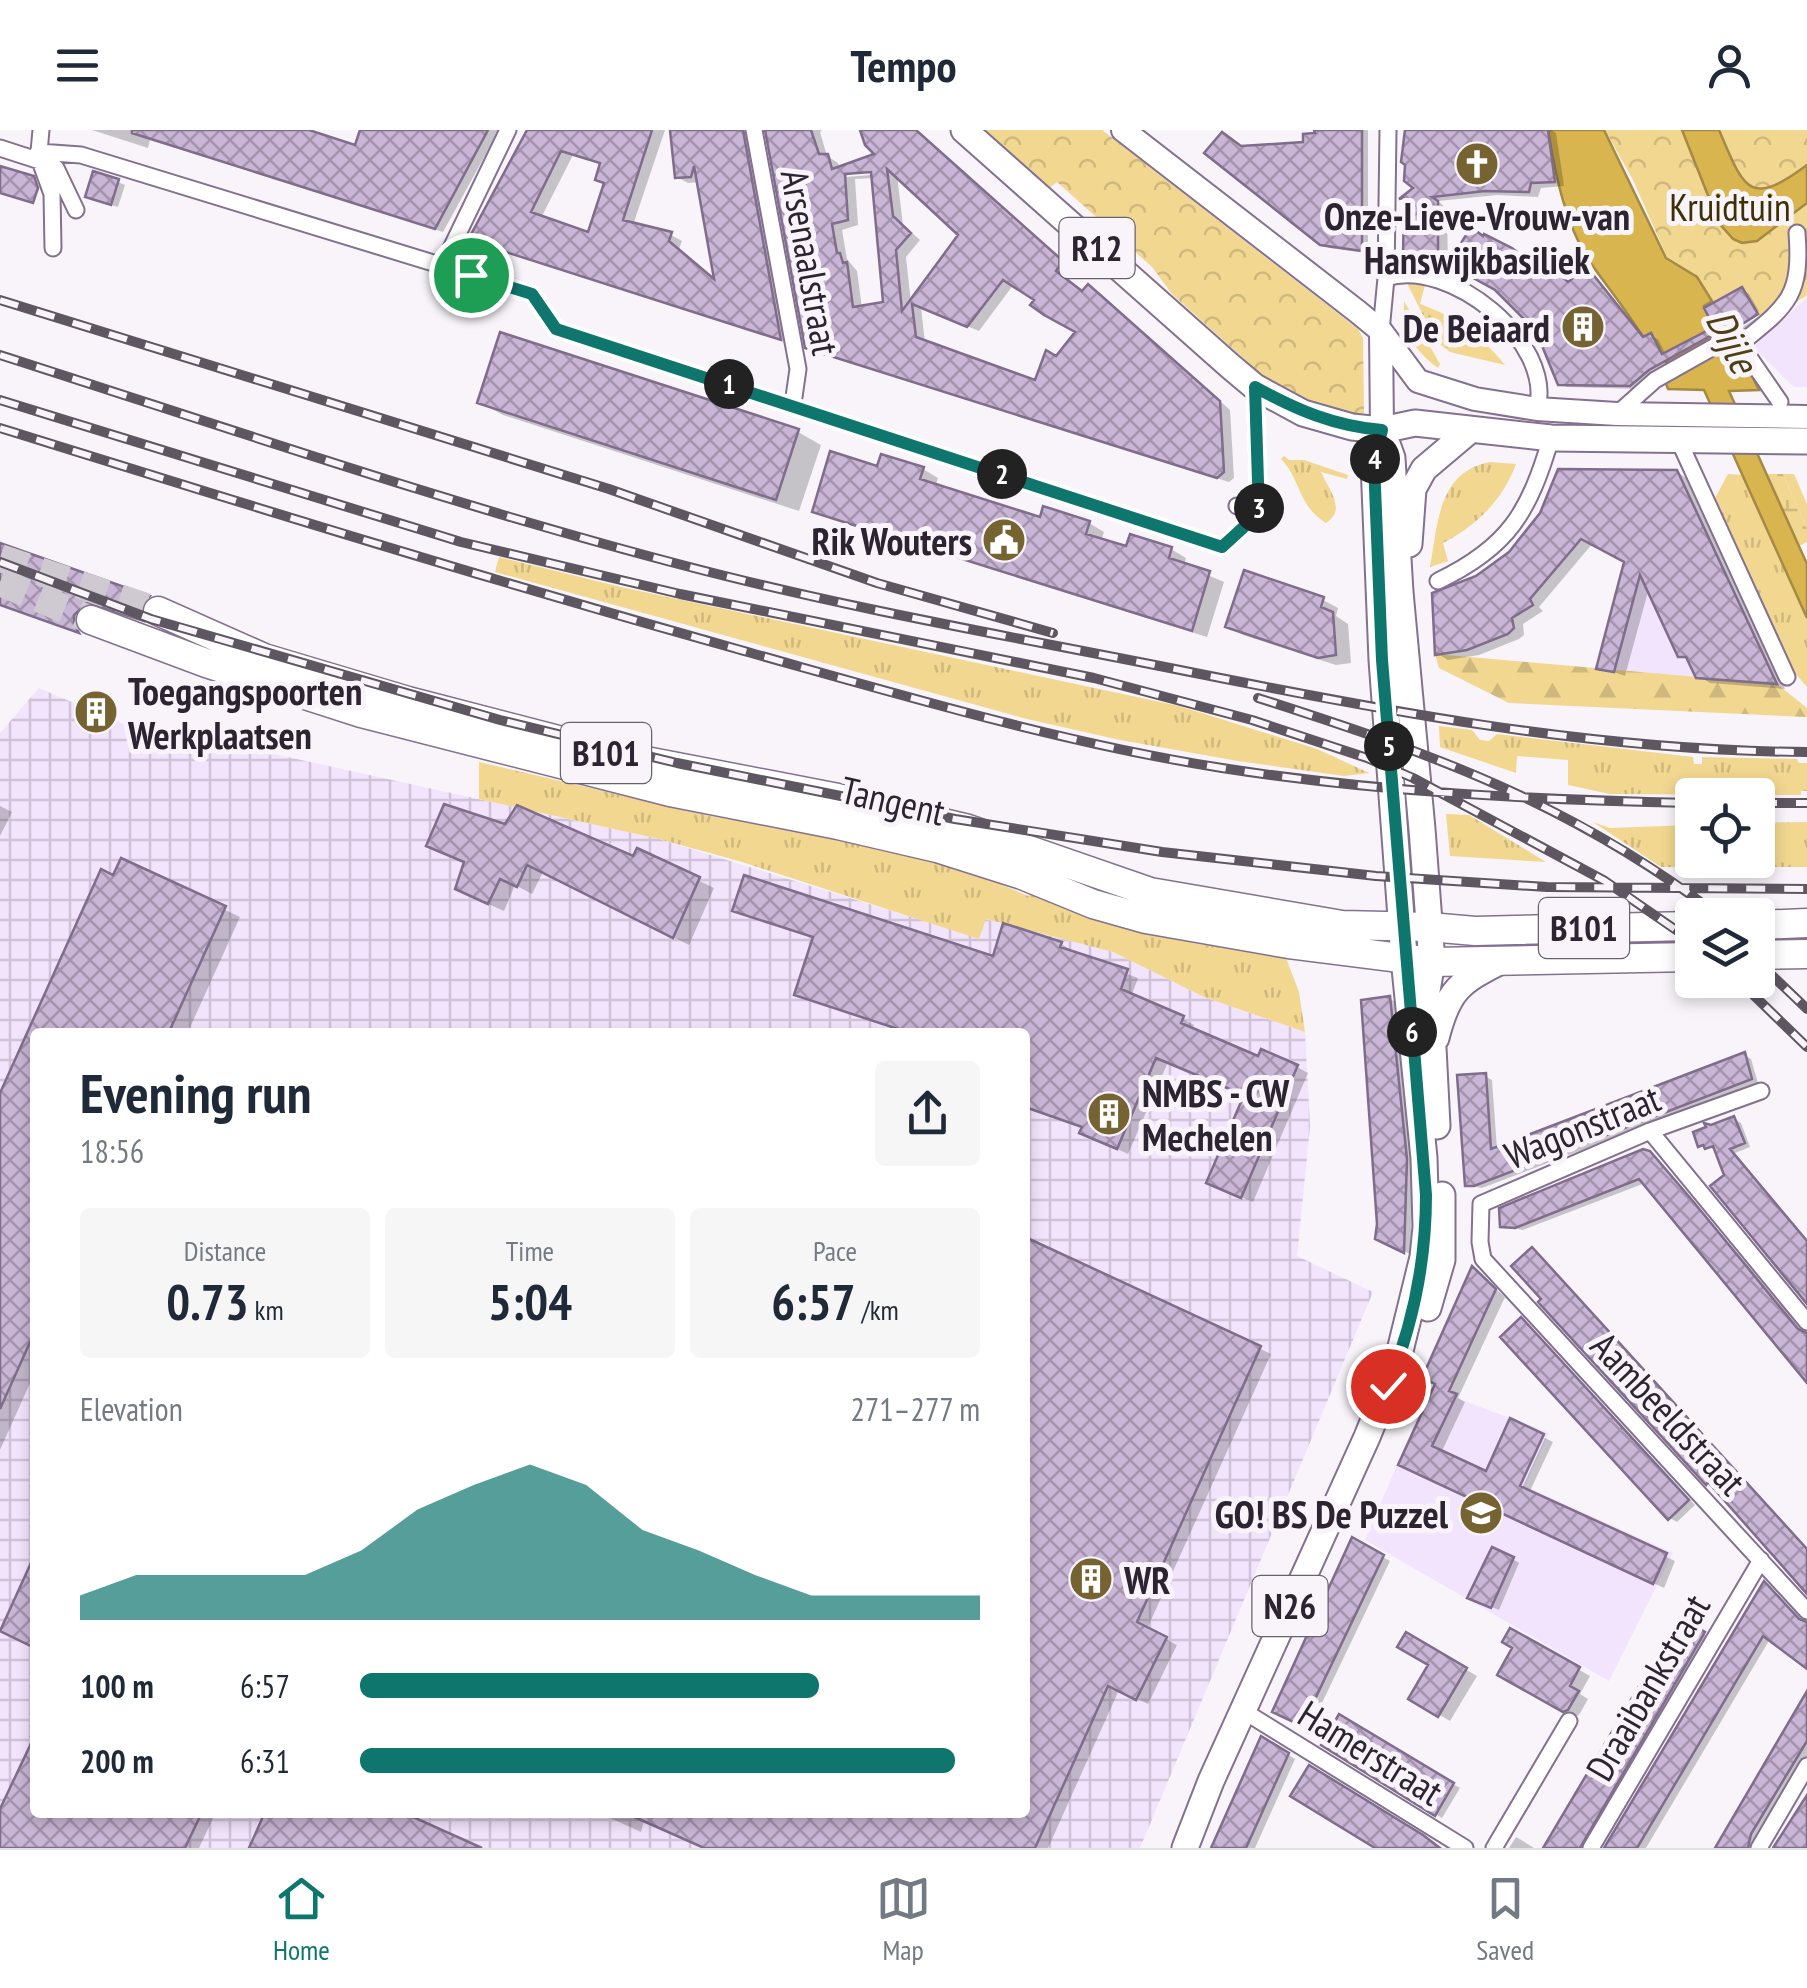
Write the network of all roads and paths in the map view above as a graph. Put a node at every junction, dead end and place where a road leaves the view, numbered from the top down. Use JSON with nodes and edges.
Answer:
{"nodes":[{"id":1,"x":41,"y":130,"type":"edge"},
{"id":2,"x":508,"y":130,"type":"edge"},
{"id":3,"x":754,"y":130,"type":"edge"},
{"id":4,"x":964,"y":130,"type":"edge"},
{"id":5,"x":1123,"y":130,"type":"edge"},
{"id":6,"x":1388,"y":130,"type":"edge"},
{"id":7,"x":0,"y":145,"type":"edge"},
{"id":8,"x":39,"y":152,"type":"junction"},
{"id":9,"x":76,"y":210,"type":"dead end"},
{"id":10,"x":1796,"y":234,"type":"dead end"},
{"id":11,"x":53,"y":248,"type":"dead end"},
{"id":12,"x":442,"y":266,"type":"junction"},
{"id":13,"x":1386,"y":278,"type":"junction"},
{"id":14,"x":1382,"y":322,"type":"junction"},
{"id":15,"x":1740,"y":344,"type":"junction"},
{"id":16,"x":1255,"y":387,"type":"junction"},
{"id":17,"x":793,"y":404,"type":"junction"},
{"id":18,"x":1537,"y":409,"type":"junction"},
{"id":19,"x":1771,"y":409,"type":"junction"},
{"id":20,"x":1617,"y":414,"type":"junction"},
{"id":21,"x":1807,"y":417,"type":"edge"},
{"id":22,"x":1382,"y":430,"type":"junction"},
{"id":23,"x":1468,"y":431,"type":"junction"},
{"id":24,"x":1551,"y":438,"type":"junction"},
{"id":25,"x":1682,"y":441,"type":"junction"},
{"id":26,"x":1800,"y":441,"type":"edge"},
{"id":27,"x":1237,"y":506,"type":"dead end"},
{"id":28,"x":1259,"y":513,"type":"junction"},
{"id":29,"x":1438,"y":581,"type":"dead end"},
{"id":30,"x":1400,"y":583,"type":"junction"},
{"id":31,"x":158,"y":611,"type":"tunnel mouth"},
{"id":32,"x":91,"y":620,"type":"tunnel mouth"},
{"id":33,"x":1787,"y":677,"type":"dead end"},
{"id":34,"x":1775,"y":924,"type":"edge"},
{"id":35,"x":1807,"y":924,"type":"edge"},
{"id":36,"x":1416,"y":926,"type":"junction"},
{"id":37,"x":1675,"y":926,"type":"edge"},
{"id":38,"x":1807,"y":954,"type":"edge"},
{"id":39,"x":1775,"y":955,"type":"edge"},
{"id":40,"x":1675,"y":958,"type":"edge"},
{"id":41,"x":1418,"y":960,"type":"junction"},
{"id":42,"x":1504,"y":960,"type":"junction"},
{"id":43,"x":1433,"y":1048,"type":"junction"},
{"id":44,"x":1761,"y":1091,"type":"dead end"},
{"id":45,"x":1650,"y":1131,"type":"junction"},
{"id":46,"x":1483,"y":1259,"type":"joint"},
{"id":47,"x":1807,"y":1322,"type":"edge"},
{"id":48,"x":1398,"y":1363,"type":"junction"},
{"id":49,"x":1760,"y":1560,"type":"junction"},
{"id":50,"x":1807,"y":1611,"type":"edge"},
{"id":51,"x":1242,"y":1710,"type":"junction"},
{"id":52,"x":1569,"y":1721,"type":"dead end"},
{"id":53,"x":1807,"y":1766,"type":"edge"},
{"id":54,"x":1211,"y":1780,"type":"junction"},
{"id":55,"x":1168,"y":1848,"type":"edge"},
{"id":56,"x":1184,"y":1848,"type":"edge"},
{"id":57,"x":1465,"y":1848,"type":"edge"},
{"id":58,"x":1494,"y":1848,"type":"edge"},
{"id":59,"x":1591,"y":1848,"type":"edge"},
{"id":60,"x":1758,"y":1848,"type":"edge"}],
"edges":[{"from":1,"to":8,"type":"street"},
{"from":2,"to":12,"type":"street"},
{"from":3,"to":17,"type":"street","name":"Arsenaalstraat"},
{"from":4,"to":16,"type":"main road","number":"R12"},
{"from":5,"to":14,"type":"street"},
{"from":6,"to":13,"type":"street"},
{"from":7,"to":8,"type":"street"},
{"from":7,"to":11,"type":"street"},
{"from":8,"to":9,"type":"street"},
{"from":8,"to":12,"type":"street"},
{"from":10,"to":15,"type":"street"},
{"from":12,"to":17,"type":"street"},
{"from":13,"to":14,"type":"street"},
{"from":13,"to":18,"type":"street"},
{"from":14,"to":18,"type":"street"},
{"from":14,"to":22,"type":"street","number":"N26"},
{"from":15,"to":19,"type":"street"},
{"from":15,"to":20,"type":"street"},
{"from":16,"to":22,"type":"main road","number":"R12"},
{"from":16,"to":28,"type":"street"},
{"from":17,"to":28,"type":"street"},
{"from":18,"to":20,"type":"street"},
{"from":19,"to":20,"type":"street"},
{"from":19,"to":21,"type":"street"},
{"from":22,"to":23,"type":"main road","number":"R12"},
{"from":22,"to":30,"type":"main road","number":"N26"},
{"from":22,"to":36,"type":"main road","number":"N26"},
{"from":23,"to":24,"type":"main road","number":"R12"},
{"from":23,"to":30,"type":"main road"},
{"from":24,"to":25,"type":"main road","number":"R12"},
{"from":24,"to":29,"type":"street"},
{"from":25,"to":26,"type":"main road","number":"R12"},
{"from":25,"to":33,"type":"street"},
{"from":27,"to":28,"type":"street"},
{"from":30,"to":36,"type":"main road","number":"N26"},
{"from":31,"to":36,"type":"highway","name":"Tangent","number":"B101"},
{"from":32,"to":41,"type":"highway","name":"Tangent","number":"B101"},
{"from":34,"to":35,"type":"highway"},
{"from":36,"to":37,"type":"highway","name":"Tangent","number":"B101"},
{"from":36,"to":41,"type":"main road","number":"N26"},
{"from":38,"to":39,"type":"highway"},
{"from":40,"to":42,"type":"highway","name":"Tangent","number":"B101"},
{"from":41,"to":42,"type":"highway","name":"Tangent","number":"B101"},
{"from":41,"to":43,"type":"main road","number":"N26"},
{"from":41,"to":48,"type":"main road","number":"N26"},
{"from":42,"to":43,"type":"main road"},
{"from":43,"to":48,"type":"main road","number":"N26"},
{"from":44,"to":45,"type":"street","name":"Wagonstraat"},
{"from":45,"to":46,"type":"street","name":"Wagonstraat"},
{"from":45,"to":47,"type":"street"},
{"from":46,"to":49,"type":"street","name":"Aambeeldstraat"},
{"from":48,"to":51,"type":"main road","number":"N26"},
{"from":49,"to":50,"type":"street","name":"Aambeeldstraat"},
{"from":49,"to":59,"type":"street","name":"Draaibankstraat"},
{"from":51,"to":54,"type":"main road","number":"N26"},
{"from":51,"to":57,"type":"street","name":"Hamerstraat"},
{"from":52,"to":58,"type":"street"},
{"from":53,"to":60,"type":"street"},
{"from":54,"to":55,"type":"main road","number":"N26"},
{"from":54,"to":56,"type":"main road","number":"N26"}]}
